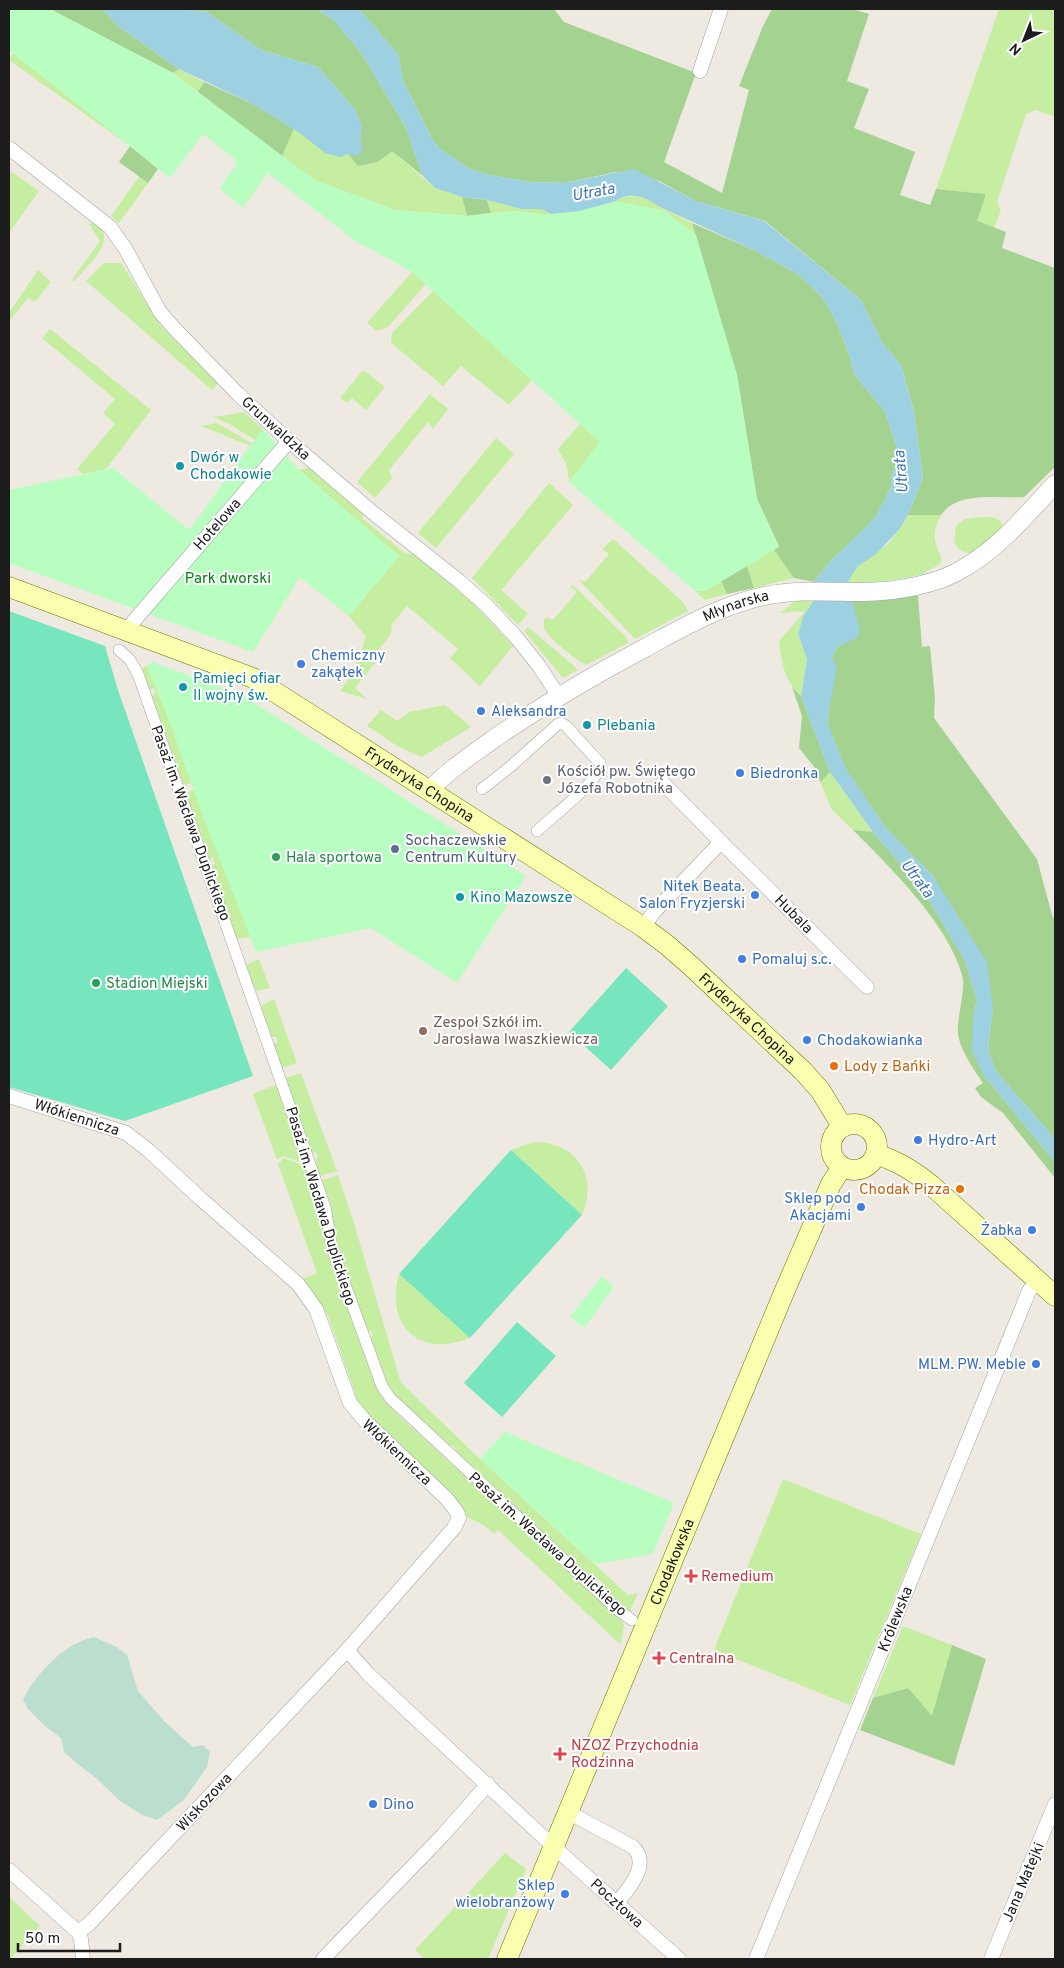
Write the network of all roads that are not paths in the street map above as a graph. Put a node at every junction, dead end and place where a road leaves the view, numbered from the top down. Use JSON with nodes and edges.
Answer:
{"nodes":[{"id":1,"x":721,"y":9,"type":"edge"},
{"id":2,"x":700,"y":71,"type":"dead end"},
{"id":3,"x":9,"y":148,"type":"edge"},
{"id":4,"x":289,"y":441,"type":"junction"},
{"id":5,"x":1055,"y":484,"type":"edge"},
{"id":6,"x":9,"y":587,"type":"edge"},
{"id":7,"x":126,"y":630,"type":"junction"},
{"id":8,"x":118,"y":650,"type":"dead end"},
{"id":9,"x":558,"y":696,"type":"junction"},
{"id":10,"x":663,"y":783,"type":"dead end"},
{"id":11,"x":482,"y":788,"type":"dead end"},
{"id":12,"x":430,"y":790,"type":"junction"},
{"id":13,"x":537,"y":832,"type":"dead end"},
{"id":14,"x":721,"y":842,"type":"junction"},
{"id":15,"x":643,"y":927,"type":"junction"},
{"id":16,"x":867,"y":987,"type":"dead end"},
{"id":17,"x":9,"y":1096,"type":"edge"},
{"id":18,"x":842,"y":1126,"type":"junction"},
{"id":19,"x":876,"y":1154,"type":"junction"},
{"id":20,"x":842,"y":1167,"type":"junction"},
{"id":21,"x":1038,"y":1281,"type":"junction"},
{"id":22,"x":1055,"y":1296,"type":"edge"},
{"id":23,"x":632,"y":1620,"type":"dead end"},
{"id":24,"x":347,"y":1650,"type":"junction"},
{"id":25,"x":488,"y":1784,"type":"junction"},
{"id":26,"x":1055,"y":1804,"type":"edge"},
{"id":27,"x":568,"y":1812,"type":"junction"},
{"id":28,"x":554,"y":1847,"type":"junction"},
{"id":29,"x":9,"y":1870,"type":"edge"},
{"id":30,"x":617,"y":1903,"type":"junction"},
{"id":31,"x":78,"y":1932,"type":"junction"},
{"id":32,"x":83,"y":1959,"type":"edge"},
{"id":33,"x":323,"y":1959,"type":"edge"},
{"id":34,"x":507,"y":1959,"type":"edge"},
{"id":35,"x":679,"y":1959,"type":"edge"},
{"id":36,"x":756,"y":1959,"type":"edge"},
{"id":37,"x":991,"y":1959,"type":"edge"}],
"edges":[{"from":1,"to":2,"type":"street"},
{"from":3,"to":4,"type":"street","name":"Grunwaldzka"},
{"from":4,"to":7,"type":"street","name":"Hotelowa"},
{"from":4,"to":9,"type":"street","name":"Grunwaldzka"},
{"from":5,"to":9,"type":"street","name":"Młynarska"},
{"from":6,"to":7,"type":"main road","name":"Fryderyka Chopina"},
{"from":7,"to":12,"type":"main road","name":"Fryderyka Chopina"},
{"from":8,"to":23,"type":"street","name":"Pasaż im. Wacława Duplickiego"},
{"from":9,"to":12,"type":"street","name":"Młynarska"},
{"from":10,"to":14,"type":"street","name":"Hubala"},
{"from":11,"to":13,"type":"street"},
{"from":12,"to":15,"type":"main road","name":"Fryderyka Chopina"},
{"from":14,"to":15,"type":"street"},
{"from":14,"to":16,"type":"street","name":"Hubala"},
{"from":15,"to":18,"type":"main road","name":"Fryderyka Chopina"},
{"from":17,"to":24,"type":"street","name":"Włókiennicza"},
{"from":18,"to":19,"type":"main road"},
{"from":18,"to":20,"type":"main road"},
{"from":19,"to":20,"type":"main road"},
{"from":19,"to":21,"type":"main road"},
{"from":20,"to":27,"type":"main road","name":"Chodakowska"},
{"from":21,"to":22,"type":"main road"},
{"from":21,"to":36,"type":"street","name":"Królewska"},
{"from":24,"to":25,"type":"street"},
{"from":24,"to":31,"type":"street","name":"Wiskozowa"},
{"from":25,"to":28,"type":"street"},
{"from":25,"to":33,"type":"street"},
{"from":26,"to":37,"type":"street","name":"Jana Matejki"},
{"from":27,"to":28,"type":"main road","name":"Chodakowska"},
{"from":27,"to":30,"type":"street"},
{"from":28,"to":30,"type":"street","name":"Pocztowa"},
{"from":28,"to":34,"type":"main road","name":"Chodakowska"},
{"from":29,"to":31,"type":"street"},
{"from":30,"to":35,"type":"street","name":"Pocztowa"},
{"from":31,"to":32,"type":"street"}]}
